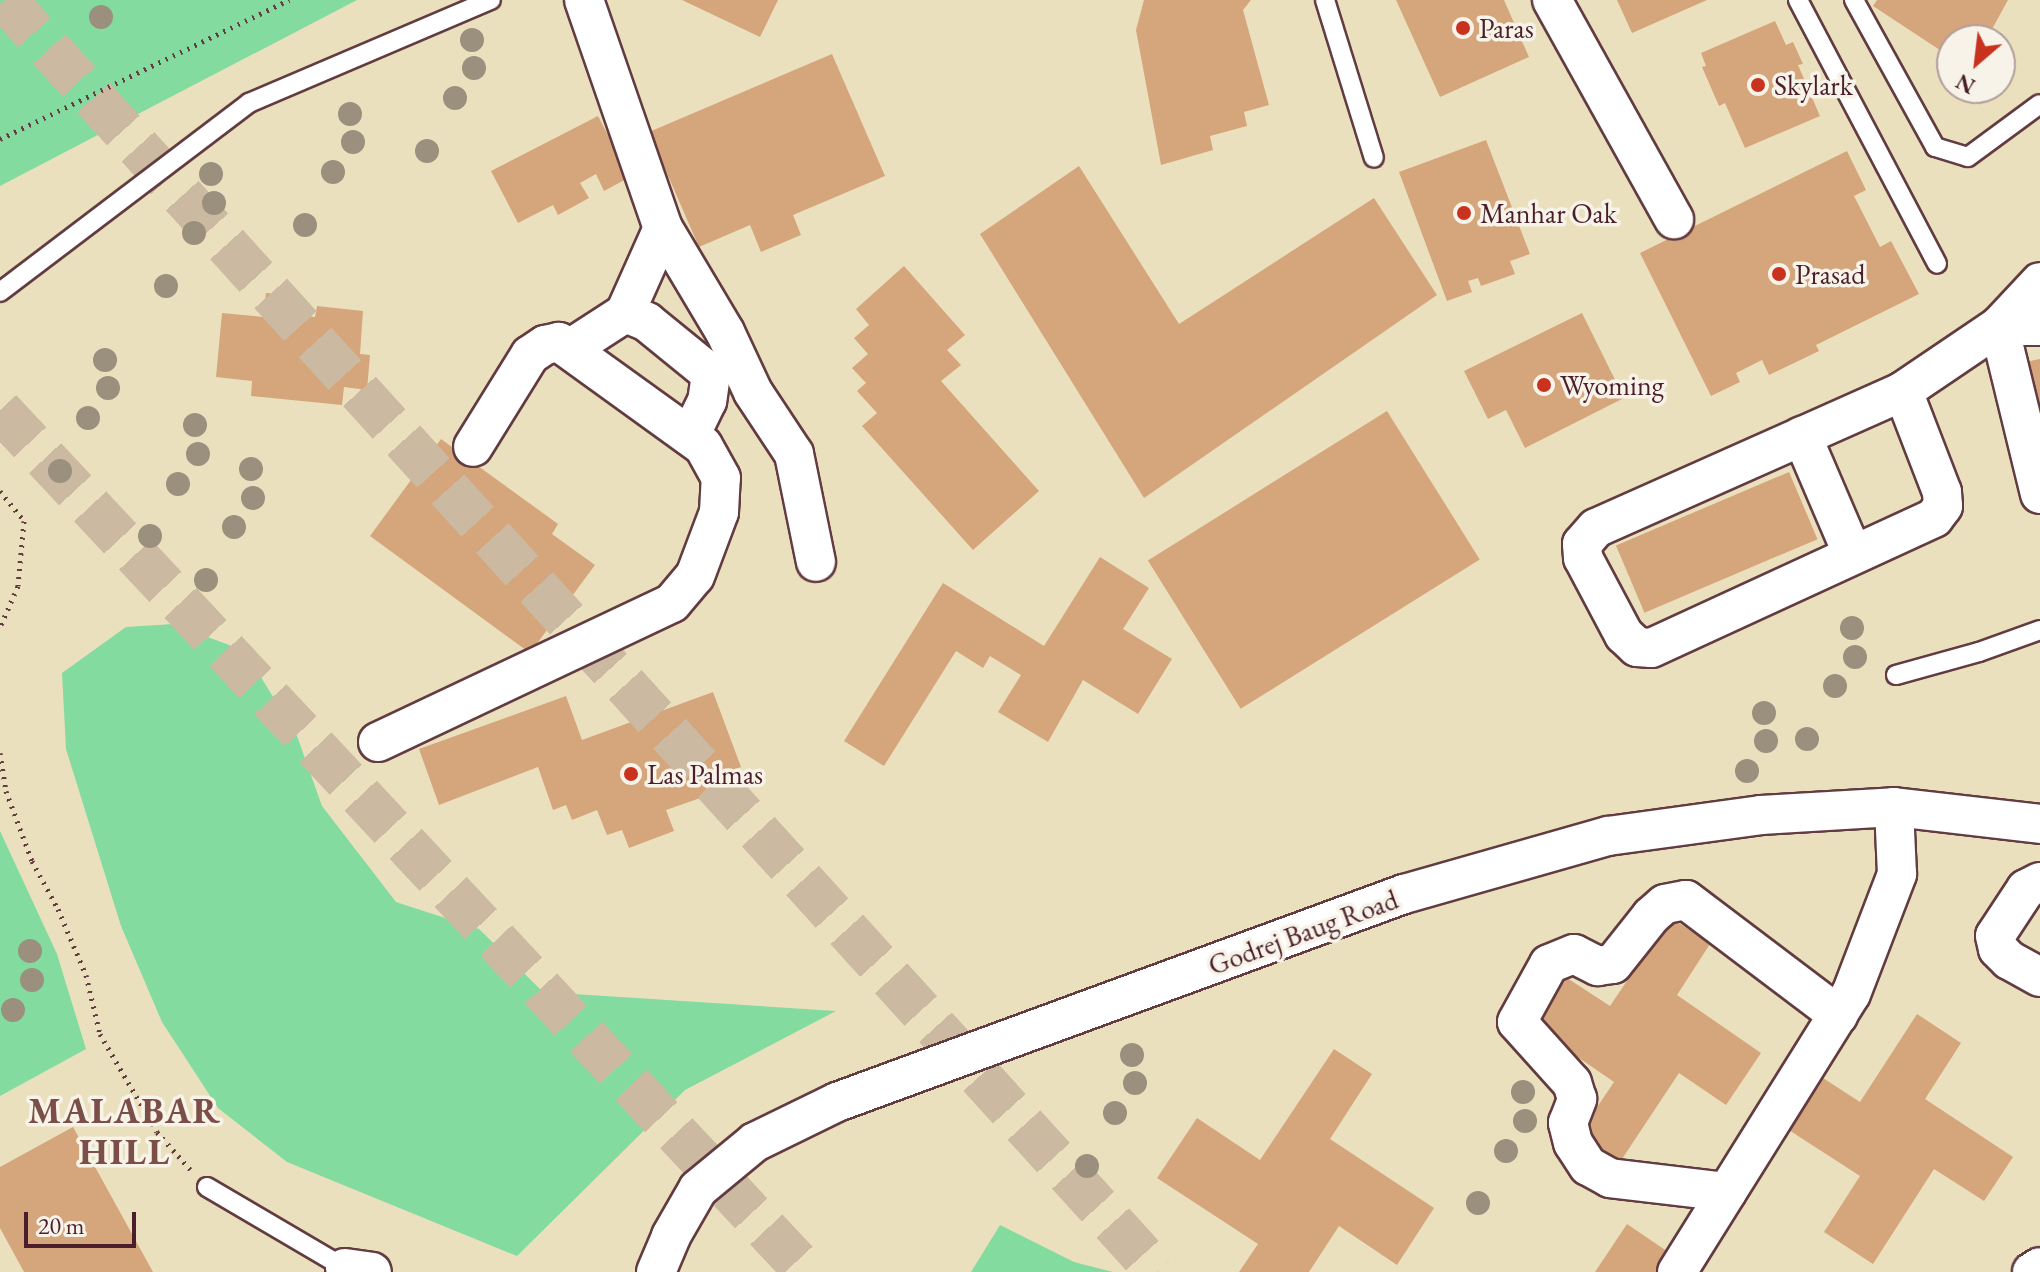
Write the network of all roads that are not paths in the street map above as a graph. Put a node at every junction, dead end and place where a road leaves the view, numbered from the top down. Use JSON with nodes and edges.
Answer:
{"nodes":[{"id":1,"x":491,"y":0,"type":"edge"},
{"id":2,"x":584,"y":0,"type":"edge"},
{"id":3,"x":1325,"y":0,"type":"edge"},
{"id":4,"x":1552,"y":0,"type":"edge"},
{"id":5,"x":1798,"y":0,"type":"edge"},
{"id":6,"x":1854,"y":0,"type":"edge"},
{"id":7,"x":2040,"y":104,"type":"edge"},
{"id":8,"x":1374,"y":158,"type":"dead end"},
{"id":9,"x":1674,"y":219,"type":"dead end"},
{"id":10,"x":663,"y":228,"type":"junction"},
{"id":11,"x":1937,"y":264,"type":"dead end"},
{"id":12,"x":2040,"y":282,"type":"edge"},
{"id":13,"x":0,"y":292,"type":"edge"},
{"id":14,"x":625,"y":313,"type":"junction"},
{"id":15,"x":1999,"y":326,"type":"junction"},
{"id":16,"x":2040,"y":326,"type":"edge"},
{"id":17,"x":571,"y":348,"type":"junction"},
{"id":18,"x":1903,"y":391,"type":"junction"},
{"id":19,"x":690,"y":436,"type":"junction"},
{"id":20,"x":1802,"y":436,"type":"junction"},
{"id":21,"x":473,"y":447,"type":"dead end"},
{"id":22,"x":2040,"y":494,"type":"edge"},
{"id":23,"x":1853,"y":555,"type":"junction"},
{"id":24,"x":816,"y":562,"type":"dead end"},
{"id":25,"x":2040,"y":630,"type":"edge"},
{"id":26,"x":1896,"y":675,"type":"dead end"},
{"id":27,"x":378,"y":742,"type":"dead end"},
{"id":28,"x":1894,"y":807,"type":"junction"},
{"id":29,"x":2040,"y":824,"type":"edge"},
{"id":30,"x":2040,"y":882,"type":"edge"},
{"id":31,"x":2040,"y":977,"type":"edge"},
{"id":32,"x":1838,"y":1015,"type":"junction"},
{"id":33,"x":207,"y":1187,"type":"road end"},
{"id":34,"x":1727,"y":1192,"type":"junction"},
{"id":35,"x":2040,"y":1267,"type":"edge"},
{"id":36,"x":353,"y":1271,"type":"edge"},
{"id":37,"x":656,"y":1272,"type":"edge"},
{"id":38,"x":1677,"y":1272,"type":"edge"},
{"id":39,"x":2032,"y":1272,"type":"edge"}],
"edges":[{"from":1,"to":13,"type":"lane"},
{"from":2,"to":10,"type":"street"},
{"from":3,"to":8,"type":"lane"},
{"from":4,"to":9,"type":"street"},
{"from":5,"to":11,"type":"lane"},
{"from":6,"to":7,"type":"lane"},
{"from":10,"to":14,"type":"street"},
{"from":10,"to":24,"type":"street"},
{"from":12,"to":15,"type":"street"},
{"from":14,"to":17,"type":"street"},
{"from":14,"to":19,"type":"street"},
{"from":15,"to":16,"type":"street"},
{"from":15,"to":18,"type":"street"},
{"from":15,"to":22,"type":"street"},
{"from":17,"to":19,"type":"street"},
{"from":17,"to":21,"type":"street"},
{"from":18,"to":20,"type":"street"},
{"from":18,"to":23,"type":"street"},
{"from":19,"to":27,"type":"street"},
{"from":20,"to":23,"type":"street"},
{"from":20,"to":23,"type":"street"},
{"from":25,"to":26,"type":"lane"},
{"from":28,"to":29,"type":"street","name":"Godrej Baug Road"},
{"from":28,"to":32,"type":"street"},
{"from":28,"to":37,"type":"street","name":"Godrej Baug Road"},
{"from":30,"to":31,"type":"street"},
{"from":32,"to":34,"type":"street"},
{"from":32,"to":34,"type":"street"},
{"from":33,"to":36,"type":"lane"},
{"from":34,"to":38,"type":"street"},
{"from":35,"to":39,"type":"street"}]}
